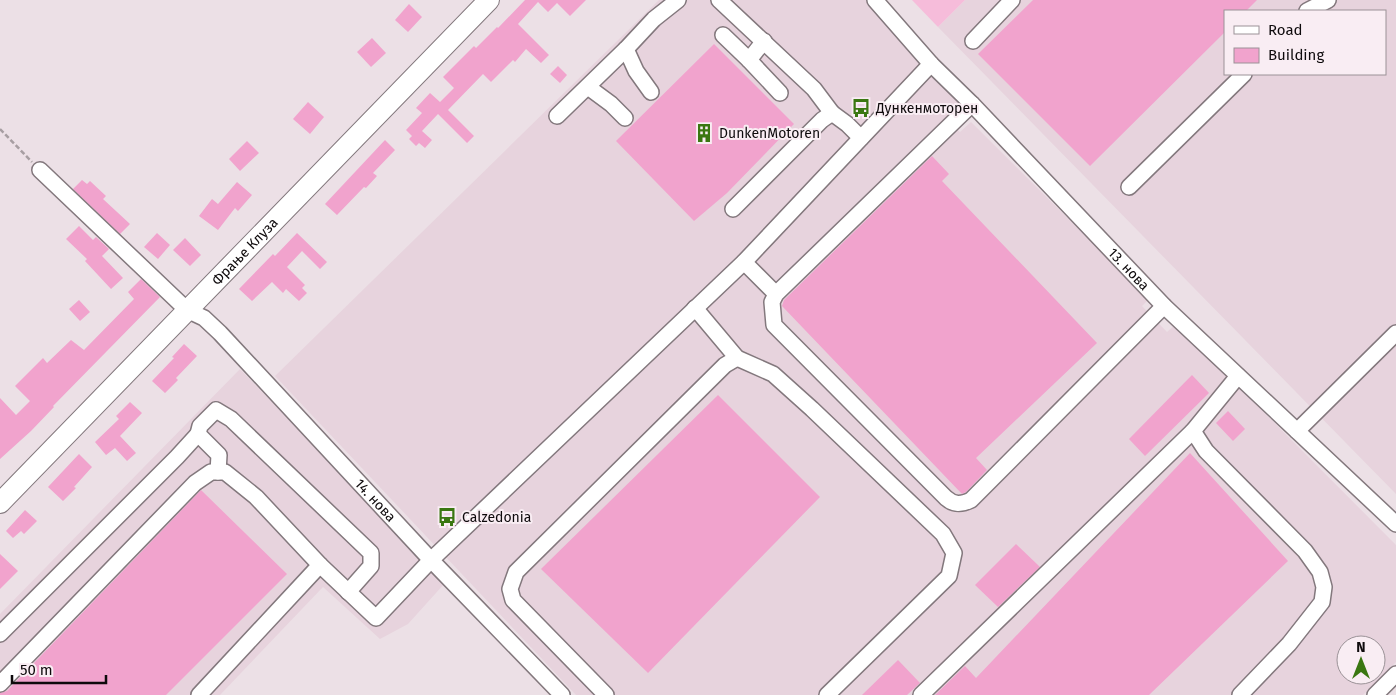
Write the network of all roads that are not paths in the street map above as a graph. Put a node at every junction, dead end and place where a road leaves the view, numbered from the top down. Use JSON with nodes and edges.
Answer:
{"nodes":[{"id":1,"x":489,"y":0,"type":"edge"},
{"id":2,"x":678,"y":0,"type":"edge"},
{"id":3,"x":719,"y":0,"type":"edge"},
{"id":4,"x":875,"y":0,"type":"edge"},
{"id":5,"x":1012,"y":0,"type":"edge"},
{"id":6,"x":1328,"y":0,"type":"edge"},
{"id":7,"x":1309,"y":10,"type":"edge"},
{"id":8,"x":723,"y":35,"type":"dead end"},
{"id":9,"x":764,"y":41,"type":"junction"},
{"id":10,"x":973,"y":41,"type":"dead end"},
{"id":11,"x":626,"y":50,"type":"junction"},
{"id":12,"x":749,"y":60,"type":"junction"},
{"id":13,"x":931,"y":64,"type":"junction"},
{"id":14,"x":1243,"y":75,"type":"edge"},
{"id":15,"x":588,"y":87,"type":"junction"},
{"id":16,"x":651,"y":92,"type":"dead end"},
{"id":17,"x":780,"y":93,"type":"dead end"},
{"id":18,"x":972,"y":104,"type":"junction"},
{"id":19,"x":832,"y":113,"type":"junction"},
{"id":20,"x":558,"y":116,"type":"dead end"},
{"id":21,"x":625,"y":118,"type":"dead end"},
{"id":22,"x":861,"y":138,"type":"junction"},
{"id":23,"x":40,"y":170,"type":"road end"},
{"id":24,"x":1130,"y":187,"type":"dead end"},
{"id":25,"x":733,"y":209,"type":"dead end"},
{"id":26,"x":744,"y":262,"type":"junction"},
{"id":27,"x":776,"y":294,"type":"junction"},
{"id":28,"x":1164,"y":306,"type":"junction"},
{"id":29,"x":695,"y":308,"type":"junction"},
{"id":30,"x":187,"y":310,"type":"junction"},
{"id":31,"x":1396,"y":334,"type":"edge"},
{"id":32,"x":737,"y":358,"type":"junction"},
{"id":33,"x":1238,"y":376,"type":"junction"},
{"id":34,"x":1193,"y":431,"type":"junction"},
{"id":35,"x":1297,"y":431,"type":"junction"},
{"id":36,"x":198,"y":434,"type":"junction"},
{"id":37,"x":218,"y":472,"type":"junction"},
{"id":38,"x":0,"y":503,"type":"edge"},
{"id":39,"x":1396,"y":524,"type":"edge"},
{"id":40,"x":431,"y":560,"type":"junction"},
{"id":41,"x":320,"y":565,"type":"junction"},
{"id":42,"x":348,"y":592,"type":"junction"},
{"id":43,"x":0,"y":634,"type":"edge"},
{"id":44,"x":1396,"y":674,"type":"edge"},
{"id":45,"x":0,"y":684,"type":"edge"},
{"id":46,"x":199,"y":695,"type":"edge"},
{"id":47,"x":562,"y":695,"type":"edge"},
{"id":48,"x":606,"y":695,"type":"edge"},
{"id":49,"x":827,"y":695,"type":"edge"},
{"id":50,"x":921,"y":695,"type":"edge"},
{"id":51,"x":1240,"y":695,"type":"edge"},
{"id":52,"x":1375,"y":695,"type":"edge"}],
"edges":[{"from":1,"to":30,"type":"main road","name":"Фрање Клуза"},
{"from":2,"to":11,"type":"street"},
{"from":3,"to":9,"type":"street"},
{"from":4,"to":13,"type":"street","name":"13. нова"},
{"from":5,"to":10,"type":"street"},
{"from":6,"to":7,"type":"street"},
{"from":8,"to":12,"type":"street"},
{"from":9,"to":12,"type":"street"},
{"from":9,"to":19,"type":"street"},
{"from":11,"to":15,"type":"street"},
{"from":11,"to":16,"type":"street"},
{"from":12,"to":17,"type":"street"},
{"from":13,"to":18,"type":"street","name":"13. нова"},
{"from":13,"to":22,"type":"street"},
{"from":14,"to":24,"type":"street"},
{"from":15,"to":20,"type":"street"},
{"from":15,"to":21,"type":"street"},
{"from":18,"to":27,"type":"street"},
{"from":18,"to":28,"type":"street","name":"13. нова"},
{"from":19,"to":22,"type":"street"},
{"from":19,"to":25,"type":"street"},
{"from":22,"to":26,"type":"street"},
{"from":23,"to":30,"type":"street","name":"14. нова"},
{"from":26,"to":27,"type":"street"},
{"from":26,"to":29,"type":"street"},
{"from":27,"to":28,"type":"street"},
{"from":28,"to":33,"type":"street","name":"13. нова"},
{"from":29,"to":32,"type":"street"},
{"from":29,"to":40,"type":"street"},
{"from":30,"to":38,"type":"main road","name":"Фрање Клуза"},
{"from":30,"to":40,"type":"street","name":"14. нова"},
{"from":31,"to":35,"type":"street"},
{"from":32,"to":48,"type":"street"},
{"from":32,"to":49,"type":"street"},
{"from":33,"to":34,"type":"street"},
{"from":33,"to":35,"type":"street","name":"13. нова"},
{"from":34,"to":50,"type":"street"},
{"from":34,"to":51,"type":"street"},
{"from":35,"to":39,"type":"street","name":"13. нова"},
{"from":36,"to":37,"type":"street"},
{"from":36,"to":42,"type":"street"},
{"from":36,"to":43,"type":"street"},
{"from":37,"to":41,"type":"street"},
{"from":37,"to":45,"type":"street"},
{"from":40,"to":42,"type":"street"},
{"from":40,"to":47,"type":"street","name":"14. нова"},
{"from":41,"to":42,"type":"street"},
{"from":41,"to":46,"type":"street"},
{"from":44,"to":52,"type":"street"}]}
